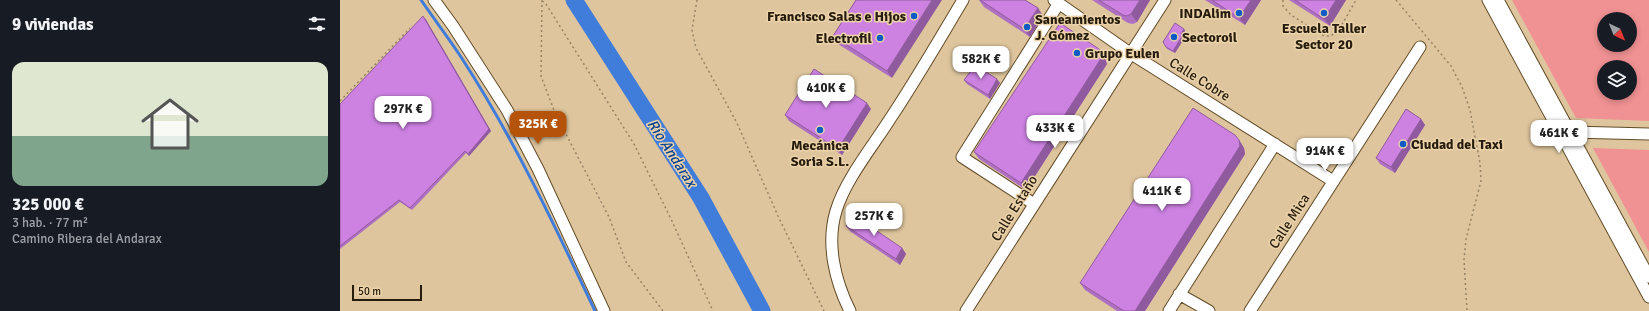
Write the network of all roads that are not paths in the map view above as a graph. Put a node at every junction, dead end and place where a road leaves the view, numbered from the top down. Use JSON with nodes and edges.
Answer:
{"nodes":[{"id":1,"x":434,"y":0,"type":"edge"},
{"id":2,"x":963,"y":0,"type":"edge"},
{"id":3,"x":1165,"y":0,"type":"edge"},
{"id":4,"x":1488,"y":0,"type":"edge"},
{"id":5,"x":1498,"y":0,"type":"edge"},
{"id":6,"x":1056,"y":2,"type":"edge"},
{"id":7,"x":1420,"y":47,"type":"dead end"},
{"id":8,"x":1130,"y":53,"type":"junction"},
{"id":9,"x":1570,"y":132,"type":"junction"},
{"id":10,"x":1649,"y":134,"type":"edge"},
{"id":11,"x":1275,"y":144,"type":"junction"},
{"id":12,"x":1333,"y":181,"type":"junction"},
{"id":13,"x":1034,"y":204,"type":"junction"},
{"id":14,"x":1649,"y":277,"type":"edge"},
{"id":15,"x":1179,"y":294,"type":"junction"},
{"id":16,"x":1649,"y":297,"type":"edge"},
{"id":17,"x":604,"y":311,"type":"edge"},
{"id":18,"x":850,"y":311,"type":"edge"},
{"id":19,"x":966,"y":311,"type":"edge"},
{"id":20,"x":1169,"y":311,"type":"edge"},
{"id":21,"x":1209,"y":311,"type":"edge"},
{"id":22,"x":1250,"y":311,"type":"edge"}],
"edges":[{"from":1,"to":17,"type":"street"},
{"from":2,"to":18,"type":"street"},
{"from":3,"to":8,"type":"street","name":"Calle Estaño"},
{"from":4,"to":16,"type":"street"},
{"from":5,"to":9,"type":"street"},
{"from":6,"to":8,"type":"street","name":"Calle Cobre"},
{"from":6,"to":13,"type":"street"},
{"from":7,"to":12,"type":"street","name":"Calle Mica"},
{"from":8,"to":11,"type":"street","name":"Calle Cobre"},
{"from":8,"to":13,"type":"street","name":"Calle Estaño"},
{"from":9,"to":10,"type":"street"},
{"from":9,"to":14,"type":"street"},
{"from":11,"to":12,"type":"street","name":"Calle Cobre"},
{"from":11,"to":15,"type":"street"},
{"from":12,"to":22,"type":"street","name":"Calle Mica"},
{"from":13,"to":19,"type":"street","name":"Calle Estaño"},
{"from":15,"to":20,"type":"street"},
{"from":15,"to":21,"type":"street"}]}
